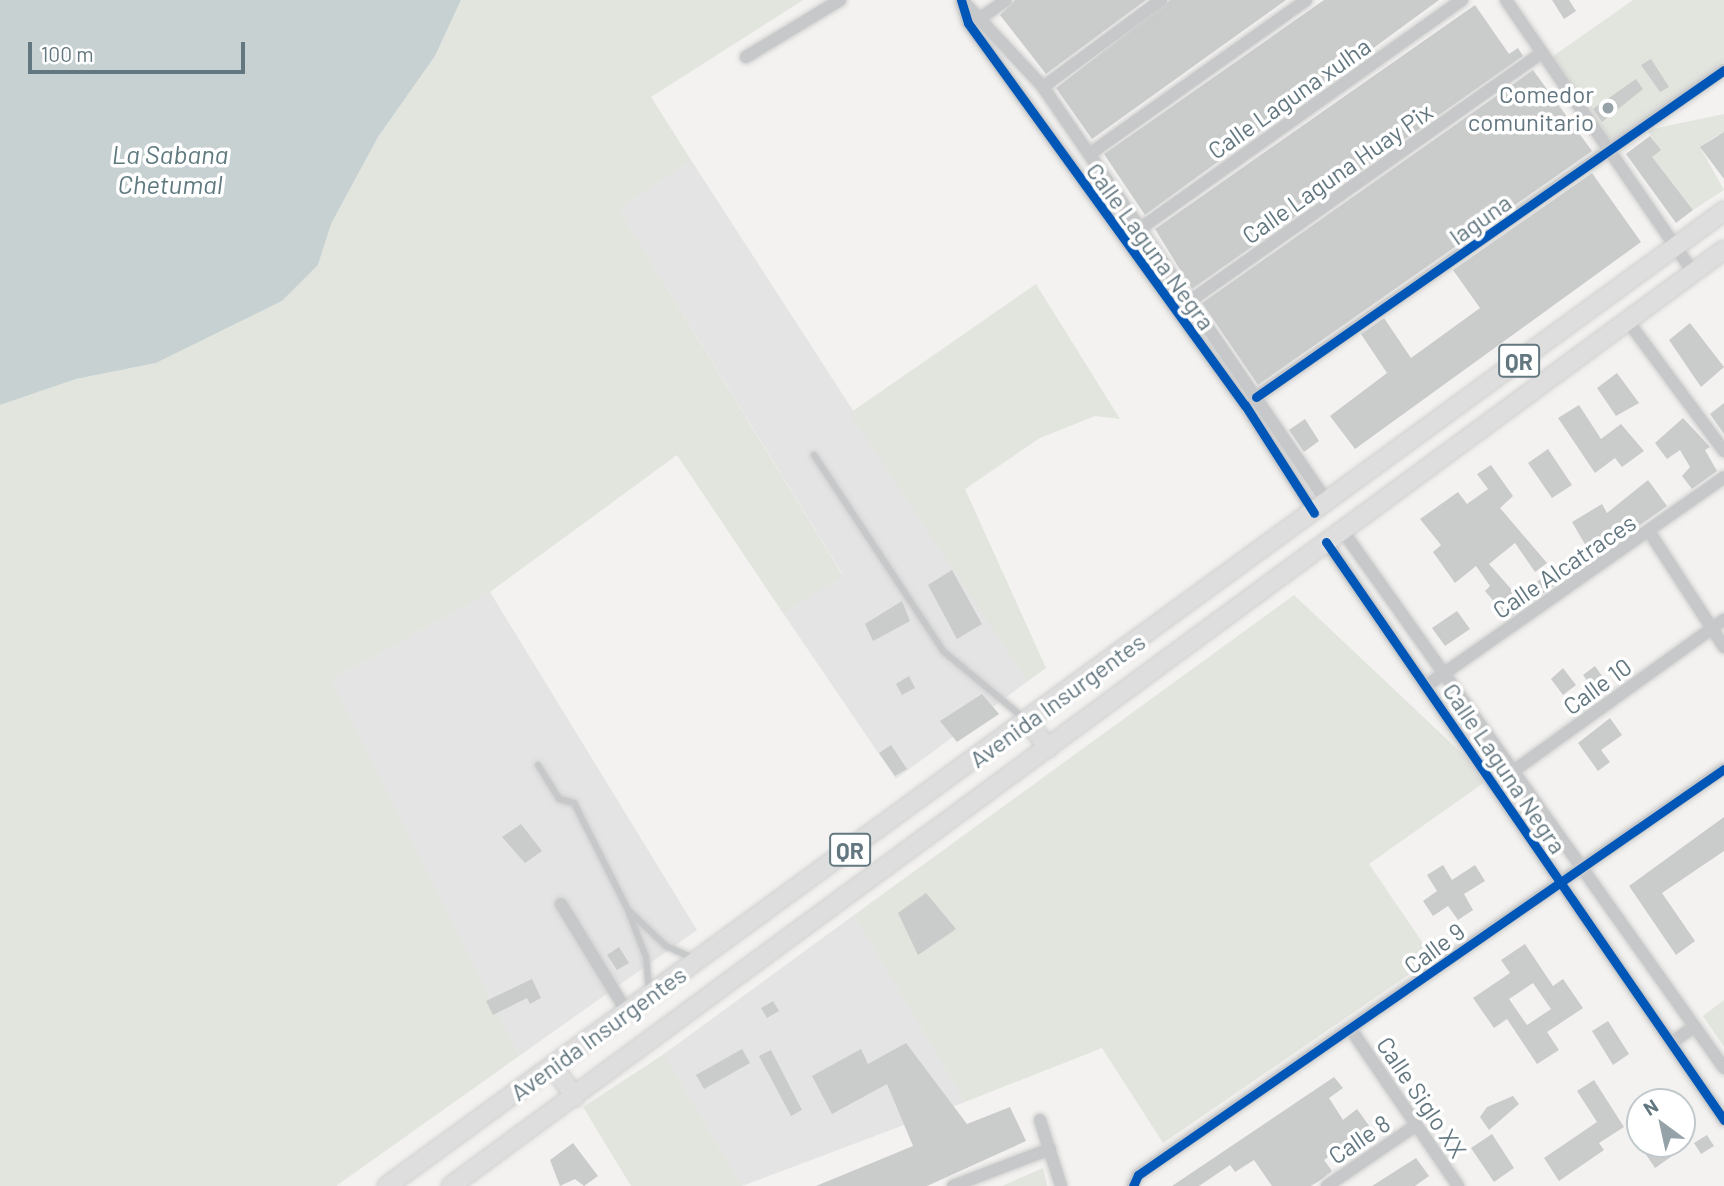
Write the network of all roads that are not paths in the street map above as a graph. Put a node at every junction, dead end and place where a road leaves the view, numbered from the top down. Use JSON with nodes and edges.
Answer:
{"nodes":[{"id":1,"x":840,"y":0,"type":"edge"},
{"id":2,"x":962,"y":0,"type":"edge"},
{"id":3,"x":1006,"y":0,"type":"edge"},
{"id":4,"x":1161,"y":0,"type":"edge"},
{"id":5,"x":1306,"y":0,"type":"edge"},
{"id":6,"x":1462,"y":0,"type":"edge"},
{"id":7,"x":1506,"y":0,"type":"edge"},
{"id":8,"x":982,"y":17,"type":"junction"},
{"id":9,"x":1542,"y":53,"type":"junction"},
{"id":10,"x":746,"y":57,"type":"dead end"},
{"id":11,"x":1724,"y":70,"type":"edge"},
{"id":12,"x":1043,"y":87,"type":"junction"},
{"id":13,"x":1091,"y":153,"type":"junction"},
{"id":14,"x":1609,"y":153,"type":"junction"},
{"id":15,"x":1724,"y":211,"type":"edge"},
{"id":16,"x":1140,"y":228,"type":"junction"},
{"id":17,"x":1675,"y":245,"type":"junction"},
{"id":18,"x":1724,"y":250,"type":"edge"},
{"id":19,"x":1693,"y":272,"type":"junction"},
{"id":20,"x":1190,"y":301,"type":"junction"},
{"id":21,"x":1627,"y":320,"type":"junction"},
{"id":22,"x":1256,"y":397,"type":"junction"},
{"id":23,"x":1724,"y":451,"type":"edge"},
{"id":24,"x":814,"y":455,"type":"dead end"},
{"id":25,"x":1724,"y":477,"type":"edge"},
{"id":26,"x":1321,"y":508,"type":"junction"},
{"id":27,"x":1342,"y":530,"type":"junction"},
{"id":28,"x":1650,"y":533,"type":"junction"},
{"id":29,"x":1326,"y":542,"type":"junction"},
{"id":30,"x":1191,"y":603,"type":"junction"},
{"id":31,"x":1724,"y":620,"type":"edge"},
{"id":32,"x":1209,"y":628,"type":"junction"},
{"id":33,"x":1710,"y":630,"type":"junction"},
{"id":34,"x":1724,"y":647,"type":"edge"},
{"id":35,"x":1443,"y":673,"type":"junction"},
{"id":36,"x":1426,"y":686,"type":"junction"},
{"id":37,"x":1028,"y":721,"type":"junction"},
{"id":38,"x":1048,"y":749,"type":"junction"},
{"id":39,"x":538,"y":765,"type":"dead end"},
{"id":40,"x":1724,"y":769,"type":"edge"},
{"id":41,"x":1514,"y":772,"type":"junction"},
{"id":42,"x":1494,"y":785,"type":"junction"},
{"id":43,"x":1581,"y":867,"type":"junction"},
{"id":44,"x":1560,"y":882,"type":"junction"},
{"id":45,"x":561,"y":904,"type":"dead end"},
{"id":46,"x":628,"y":910,"type":"junction"},
{"id":47,"x":698,"y":960,"type":"junction"},
{"id":48,"x":649,"y":996,"type":"junction"},
{"id":49,"x":627,"y":1012,"type":"junction"},
{"id":50,"x":1694,"y":1027,"type":"junction"},
{"id":51,"x":1352,"y":1031,"type":"junction"},
{"id":52,"x":1671,"y":1043,"type":"junction"},
{"id":53,"x":553,"y":1066,"type":"junction"},
{"id":54,"x":1724,"y":1068,"type":"edge"},
{"id":55,"x":575,"y":1097,"type":"junction"},
{"id":56,"x":1040,"y":1120,"type":"dead end"},
{"id":57,"x":1724,"y":1120,"type":"edge"},
{"id":58,"x":1415,"y":1126,"type":"junction"},
{"id":59,"x":1050,"y":1149,"type":"junction"},
{"id":60,"x":1133,"y":1184,"type":"edge"},
{"id":61,"x":387,"y":1186,"type":"edge"},
{"id":62,"x":451,"y":1186,"type":"edge"},
{"id":63,"x":953,"y":1186,"type":"edge"},
{"id":64,"x":1061,"y":1186,"type":"edge"},
{"id":65,"x":1327,"y":1186,"type":"edge"},
{"id":66,"x":1458,"y":1186,"type":"edge"}],
"edges":[{"from":1,"to":10,"type":"street"},
{"from":2,"to":8,"type":"street","name":"Calle Laguna Negra"},
{"from":2,"to":26,"type":"street","name":"Calle Laguna Negra"},
{"from":3,"to":8,"type":"street"},
{"from":4,"to":12,"type":"street"},
{"from":5,"to":13,"type":"street"},
{"from":6,"to":16,"type":"street","name":"Calle Laguna xulha"},
{"from":7,"to":9,"type":"street"},
{"from":8,"to":12,"type":"street","name":"Calle Laguna Negra"},
{"from":9,"to":14,"type":"street"},
{"from":9,"to":20,"type":"street","name":"Calle Laguna Huay Pix"},
{"from":11,"to":14,"type":"street","name":"laguna"},
{"from":12,"to":13,"type":"street","name":"Calle Laguna Negra"},
{"from":13,"to":16,"type":"street","name":"Calle Laguna Negra"},
{"from":14,"to":17,"type":"street"},
{"from":14,"to":22,"type":"street","name":"laguna"},
{"from":15,"to":17,"type":"main road","name":"Avenida Insurgentes","number":"QR"},
{"from":16,"to":20,"type":"street","name":"Calle Laguna Negra"},
{"from":17,"to":19,"type":"street"},
{"from":17,"to":26,"type":"main road","name":"Avenida Insurgentes","number":"QR"},
{"from":18,"to":19,"type":"main road","name":"Avenida Insurgentes","number":"QR"},
{"from":19,"to":21,"type":"main road","name":"Avenida Insurgentes","number":"QR"},
{"from":20,"to":22,"type":"street","name":"Calle Laguna Negra"},
{"from":21,"to":23,"type":"street"},
{"from":21,"to":27,"type":"main road","name":"Avenida Insurgentes","number":"QR"},
{"from":22,"to":26,"type":"street","name":"Calle Laguna Negra"},
{"from":24,"to":37,"type":"lane"},
{"from":25,"to":28,"type":"street","name":"Calle Alcatraces"},
{"from":26,"to":30,"type":"main road","name":"Avenida Insurgentes","number":"QR"},
{"from":27,"to":29,"type":"main road","name":"Avenida Insurgentes","number":"QR"},
{"from":27,"to":35,"type":"street","name":"Calle Laguna Negra"},
{"from":28,"to":33,"type":"street"},
{"from":28,"to":35,"type":"street","name":"Calle Alcatraces"},
{"from":29,"to":32,"type":"main road","name":"Avenida Insurgentes","number":"QR"},
{"from":29,"to":36,"type":"street","name":"Calle Laguna Negra"},
{"from":30,"to":32,"type":"main road"},
{"from":30,"to":37,"type":"main road","name":"Avenida Insurgentes","number":"QR"},
{"from":31,"to":33,"type":"street","name":"Calle 10"},
{"from":32,"to":38,"type":"main road","name":"Avenida Insurgentes","number":"QR"},
{"from":33,"to":34,"type":"street"},
{"from":33,"to":41,"type":"street","name":"Calle 10"},
{"from":35,"to":36,"type":"street","name":"Calle Alcatraces"},
{"from":35,"to":41,"type":"street","name":"Calle Laguna Negra"},
{"from":36,"to":42,"type":"street","name":"Calle Laguna Negra"},
{"from":37,"to":38,"type":"main road"},
{"from":37,"to":47,"type":"main road","name":"Avenida Insurgentes","number":"QR"},
{"from":38,"to":55,"type":"main road","name":"Avenida Insurgentes","number":"QR"},
{"from":39,"to":46,"type":"lane"},
{"from":40,"to":43,"type":"street","name":"Calle 9"},
{"from":41,"to":42,"type":"street","name":"Calle 10"},
{"from":41,"to":43,"type":"street","name":"Calle Laguna Negra"},
{"from":42,"to":44,"type":"street","name":"Calle Laguna Negra"},
{"from":43,"to":44,"type":"street","name":"Calle 9"},
{"from":43,"to":50,"type":"street","name":"Calle Laguna Negra"},
{"from":44,"to":51,"type":"street","name":"Calle 9"},
{"from":44,"to":52,"type":"street","name":"Calle Laguna Negra"},
{"from":45,"to":49,"type":"street"},
{"from":46,"to":47,"type":"lane"},
{"from":46,"to":48,"type":"lane"},
{"from":47,"to":48,"type":"main road","name":"Avenida Insurgentes","number":"QR"},
{"from":48,"to":49,"type":"main road","name":"Avenida Insurgentes","number":"QR"},
{"from":49,"to":53,"type":"main road","name":"Avenida Insurgentes","number":"QR"},
{"from":50,"to":52,"type":"street"},
{"from":50,"to":54,"type":"street","name":"Calle Laguna Negra"},
{"from":51,"to":58,"type":"street","name":"Calle Siglo XX"},
{"from":51,"to":60,"type":"street","name":"Calle 9"},
{"from":52,"to":57,"type":"street","name":"Calle Laguna Negra"},
{"from":53,"to":55,"type":"main road"},
{"from":53,"to":61,"type":"main road","name":"Avenida Insurgentes","number":"QR"},
{"from":55,"to":62,"type":"main road","name":"Avenida Insurgentes","number":"QR"},
{"from":56,"to":59,"type":"street"},
{"from":58,"to":65,"type":"street","name":"Calle 8"},
{"from":58,"to":66,"type":"street","name":"Calle Siglo XX"},
{"from":59,"to":63,"type":"street"},
{"from":59,"to":64,"type":"street"}]}
